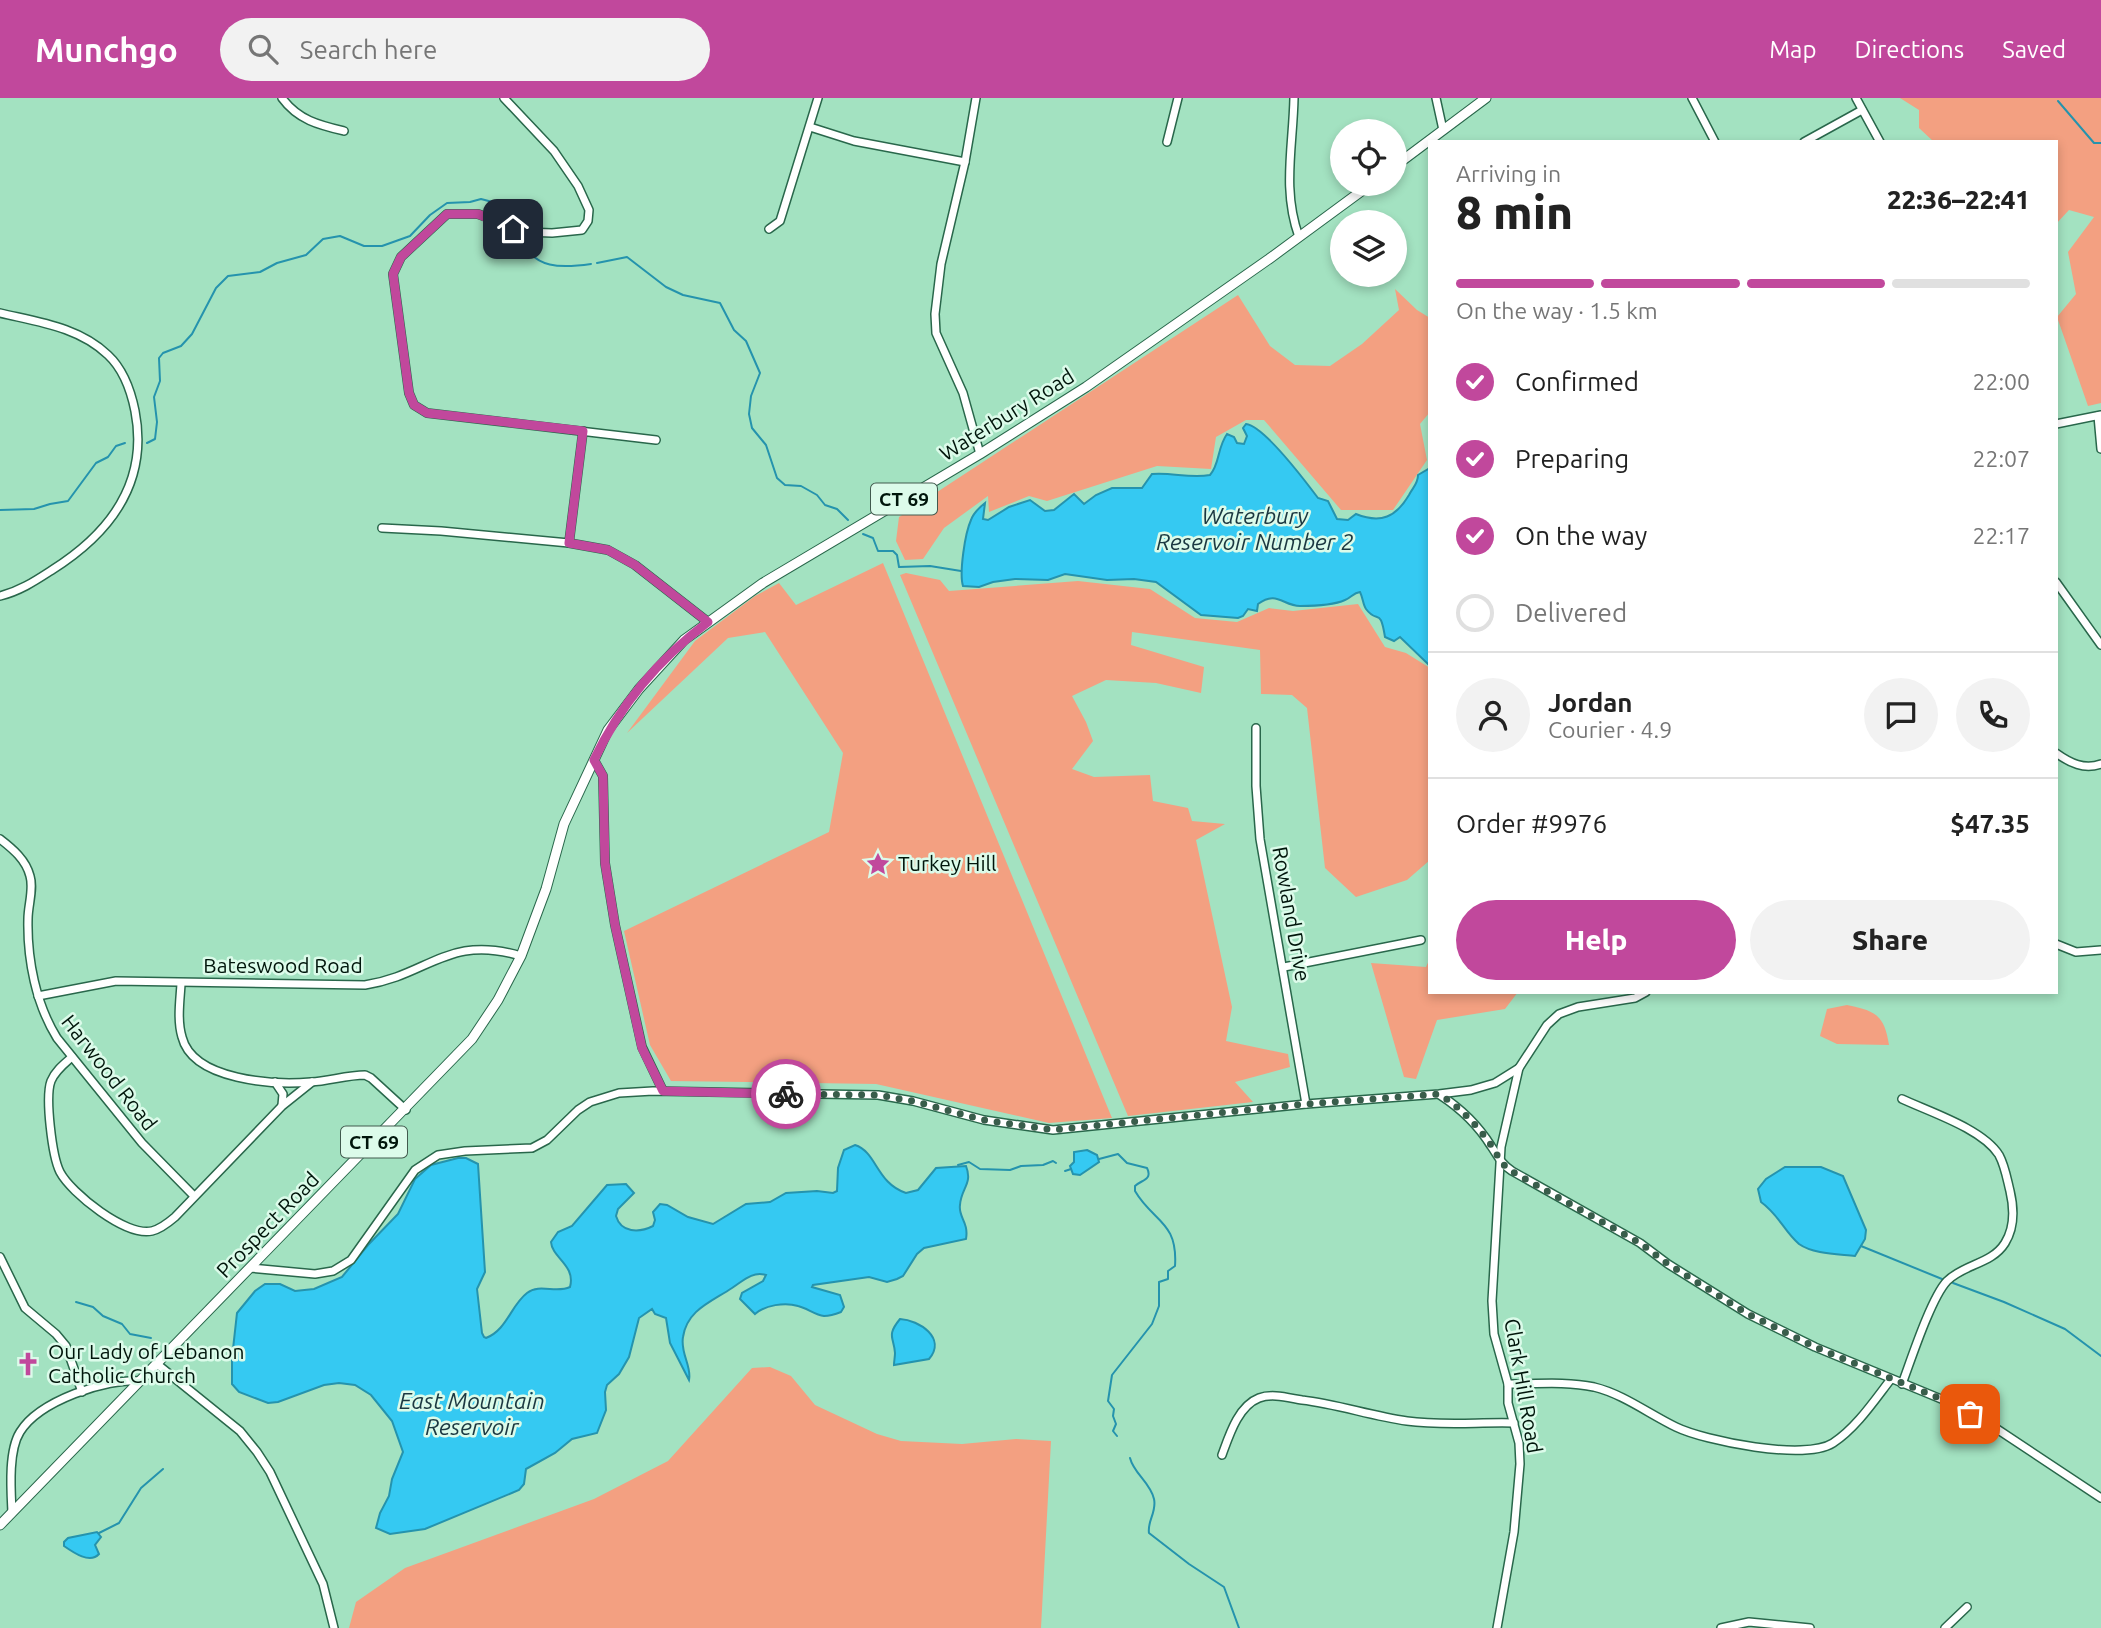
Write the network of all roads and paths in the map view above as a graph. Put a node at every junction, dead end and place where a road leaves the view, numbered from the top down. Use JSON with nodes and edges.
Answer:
{"nodes":[{"id":1,"x":282,"y":98,"type":"edge"},
{"id":2,"x":504,"y":98,"type":"edge"},
{"id":3,"x":818,"y":98,"type":"edge"},
{"id":4,"x":976,"y":98,"type":"edge"},
{"id":5,"x":1178,"y":98,"type":"edge"},
{"id":6,"x":1294,"y":98,"type":"edge"},
{"id":7,"x":1436,"y":98,"type":"edge"},
{"id":8,"x":1486,"y":98,"type":"edge"},
{"id":9,"x":1692,"y":98,"type":"edge"},
{"id":10,"x":1856,"y":98,"type":"edge"},
{"id":11,"x":1863,"y":110,"type":"junction"},
{"id":12,"x":810,"y":127,"type":"junction"},
{"id":13,"x":1444,"y":130,"type":"junction"},
{"id":14,"x":344,"y":131,"type":"dead end"},
{"id":15,"x":1430,"y":140,"type":"edge"},
{"id":16,"x":1714,"y":140,"type":"edge"},
{"id":17,"x":1808,"y":140,"type":"edge"},
{"id":18,"x":1879,"y":140,"type":"edge"},
{"id":19,"x":1167,"y":142,"type":"dead end"},
{"id":20,"x":1428,"y":142,"type":"edge"},
{"id":21,"x":1407,"y":157,"type":"edge"},
{"id":22,"x":965,"y":162,"type":"junction"},
{"id":23,"x":1355,"y":196,"type":"edge"},
{"id":24,"x":769,"y":229,"type":"dead end"},
{"id":25,"x":1299,"y":237,"type":"junction"},
{"id":26,"x":0,"y":313,"type":"edge"},
{"id":27,"x":2099,"y":415,"type":"edge"},
{"id":28,"x":2058,"y":424,"type":"edge"},
{"id":29,"x":583,"y":431,"type":"junction"},
{"id":30,"x":656,"y":440,"type":"dead end"},
{"id":31,"x":2101,"y":449,"type":"edge"},
{"id":32,"x":980,"y":454,"type":"junction"},
{"id":33,"x":382,"y":528,"type":"dead end"},
{"id":34,"x":569,"y":543,"type":"junction"},
{"id":35,"x":2058,"y":585,"type":"edge"},
{"id":36,"x":0,"y":596,"type":"edge"},
{"id":37,"x":708,"y":622,"type":"junction"},
{"id":38,"x":2101,"y":645,"type":"edge"},
{"id":39,"x":1256,"y":728,"type":"dead end"},
{"id":40,"x":2058,"y":754,"type":"edge"},
{"id":41,"x":594,"y":760,"type":"junction"},
{"id":42,"x":2101,"y":764,"type":"edge"},
{"id":43,"x":0,"y":839,"type":"edge"},
{"id":44,"x":546,"y":889,"type":"joint"},
{"id":45,"x":1420,"y":940,"type":"dead end"},
{"id":46,"x":2058,"y":945,"type":"edge"},
{"id":47,"x":2101,"y":950,"type":"edge"},
{"id":48,"x":522,"y":956,"type":"junction"},
{"id":49,"x":1284,"y":967,"type":"junction"},
{"id":50,"x":181,"y":984,"type":"junction"},
{"id":51,"x":1642,"y":994,"type":"edge"},
{"id":52,"x":37,"y":996,"type":"junction"},
{"id":53,"x":72,"y":1057,"type":"junction"},
{"id":54,"x":1519,"y":1068,"type":"junction"},
{"id":55,"x":275,"y":1082,"type":"junction"},
{"id":56,"x":312,"y":1082,"type":"junction"},
{"id":57,"x":663,"y":1091,"type":"junction"},
{"id":58,"x":1439,"y":1094,"type":"junction"},
{"id":59,"x":1902,"y":1099,"type":"dead end"},
{"id":60,"x":1306,"y":1104,"type":"junction"},
{"id":61,"x":282,"y":1106,"type":"junction"},
{"id":62,"x":406,"y":1110,"type":"junction"},
{"id":63,"x":1501,"y":1163,"type":"junction"},
{"id":64,"x":194,"y":1196,"type":"junction"},
{"id":65,"x":0,"y":1257,"type":"edge"},
{"id":66,"x":250,"y":1269,"type":"junction"},
{"id":67,"x":157,"y":1364,"type":"junction"},
{"id":68,"x":1891,"y":1379,"type":"junction"},
{"id":69,"x":141,"y":1381,"type":"junction"},
{"id":70,"x":1508,"y":1384,"type":"junction"},
{"id":71,"x":1902,"y":1384,"type":"junction"},
{"id":72,"x":82,"y":1392,"type":"junction"},
{"id":73,"x":1514,"y":1423,"type":"junction"},
{"id":74,"x":1222,"y":1455,"type":"dead end"},
{"id":75,"x":2101,"y":1498,"type":"edge"},
{"id":76,"x":12,"y":1512,"type":"junction"},
{"id":77,"x":0,"y":1525,"type":"edge"},
{"id":78,"x":1967,"y":1607,"type":"dead end"},
{"id":79,"x":334,"y":1628,"type":"edge"},
{"id":80,"x":1497,"y":1628,"type":"edge"},
{"id":81,"x":1721,"y":1628,"type":"edge"},
{"id":82,"x":1810,"y":1628,"type":"edge"},
{"id":83,"x":1945,"y":1628,"type":"edge"}],
"edges":[{"from":1,"to":14,"type":"street"},
{"from":2,"to":29,"type":"street"},
{"from":3,"to":12,"type":"street"},
{"from":4,"to":22,"type":"street"},
{"from":5,"to":19,"type":"street"},
{"from":6,"to":25,"type":"street"},
{"from":7,"to":13,"type":"street"},
{"from":8,"to":13,"type":"main road"},
{"from":9,"to":16,"type":"street"},
{"from":10,"to":11,"type":"street"},
{"from":11,"to":17,"type":"street"},
{"from":11,"to":18,"type":"street"},
{"from":12,"to":22,"type":"street"},
{"from":12,"to":24,"type":"street"},
{"from":13,"to":15,"type":"main road"},
{"from":20,"to":21,"type":"main road"},
{"from":22,"to":32,"type":"street"},
{"from":23,"to":25,"type":"main road","name":"Waterbury Road","number":"CT 69"},
{"from":25,"to":32,"type":"main road","name":"Waterbury Road","number":"CT 69"},
{"from":26,"to":36,"type":"street"},
{"from":27,"to":28,"type":"street"},
{"from":27,"to":31,"type":"street"},
{"from":29,"to":30,"type":"street"},
{"from":29,"to":34,"type":"street"},
{"from":32,"to":37,"type":"main road","name":"Waterbury Road","number":"CT 69"},
{"from":33,"to":34,"type":"street"},
{"from":34,"to":37,"type":"street"},
{"from":35,"to":38,"type":"street"},
{"from":37,"to":41,"type":"main road","name":"Waterbury Road","number":"CT 69"},
{"from":39,"to":49,"type":"street","name":"Rowland Drive"},
{"from":40,"to":42,"type":"street"},
{"from":41,"to":44,"type":"main road","name":"Waterbury Road","number":"CT 69"},
{"from":41,"to":57,"type":"street"},
{"from":43,"to":52,"type":"street","name":"Harwood Road"},
{"from":44,"to":48,"type":"main road","name":"Prospect Road","number":"CT 69"},
{"from":45,"to":49,"type":"street"},
{"from":46,"to":47,"type":"street"},
{"from":48,"to":50,"type":"street","name":"Bateswood Road"},
{"from":48,"to":62,"type":"main road","name":"Prospect Road","number":"CT 69"},
{"from":49,"to":60,"type":"street","name":"Rowland Drive"},
{"from":50,"to":52,"type":"street","name":"Bateswood Road"},
{"from":50,"to":55,"type":"street"},
{"from":51,"to":54,"type":"street"},
{"from":52,"to":53,"type":"street","name":"Harwood Road"},
{"from":53,"to":64,"type":"street","name":"Harwood Road"},
{"from":53,"to":64,"type":"street"},
{"from":54,"to":58,"type":"street"},
{"from":54,"to":63,"type":"street","name":"Clark Hill Road"},
{"from":55,"to":56,"type":"street"},
{"from":55,"to":61,"type":"street"},
{"from":56,"to":61,"type":"street"},
{"from":56,"to":62,"type":"street"},
{"from":57,"to":60,"type":"street"},
{"from":57,"to":66,"type":"street"},
{"from":58,"to":60,"type":"street"},
{"from":58,"to":63,"type":"street"},
{"from":59,"to":71,"type":"street"},
{"from":61,"to":64,"type":"street"},
{"from":62,"to":66,"type":"main road","name":"Prospect Road","number":"CT 69"},
{"from":63,"to":68,"type":"street"},
{"from":63,"to":70,"type":"street","name":"Clark Hill Road"},
{"from":65,"to":72,"type":"street"},
{"from":66,"to":67,"type":"main road","name":"Prospect Road","number":"CT 69"},
{"from":67,"to":69,"type":"main road","name":"Prospect Road","number":"CT 69"},
{"from":67,"to":79,"type":"street"},
{"from":68,"to":70,"type":"street"},
{"from":68,"to":71,"type":"street"},
{"from":69,"to":72,"type":"street"},
{"from":69,"to":76,"type":"main road","name":"Prospect Road","number":"CT 69"},
{"from":70,"to":73,"type":"street","name":"Clark Hill Road"},
{"from":71,"to":75,"type":"street"},
{"from":72,"to":76,"type":"street"},
{"from":73,"to":74,"type":"street"},
{"from":73,"to":80,"type":"street","name":"Clark Hill Road"},
{"from":76,"to":77,"type":"main road","name":"Prospect Road","number":"CT 69"},
{"from":78,"to":83,"type":"street"},
{"from":81,"to":82,"type":"street"}]}
